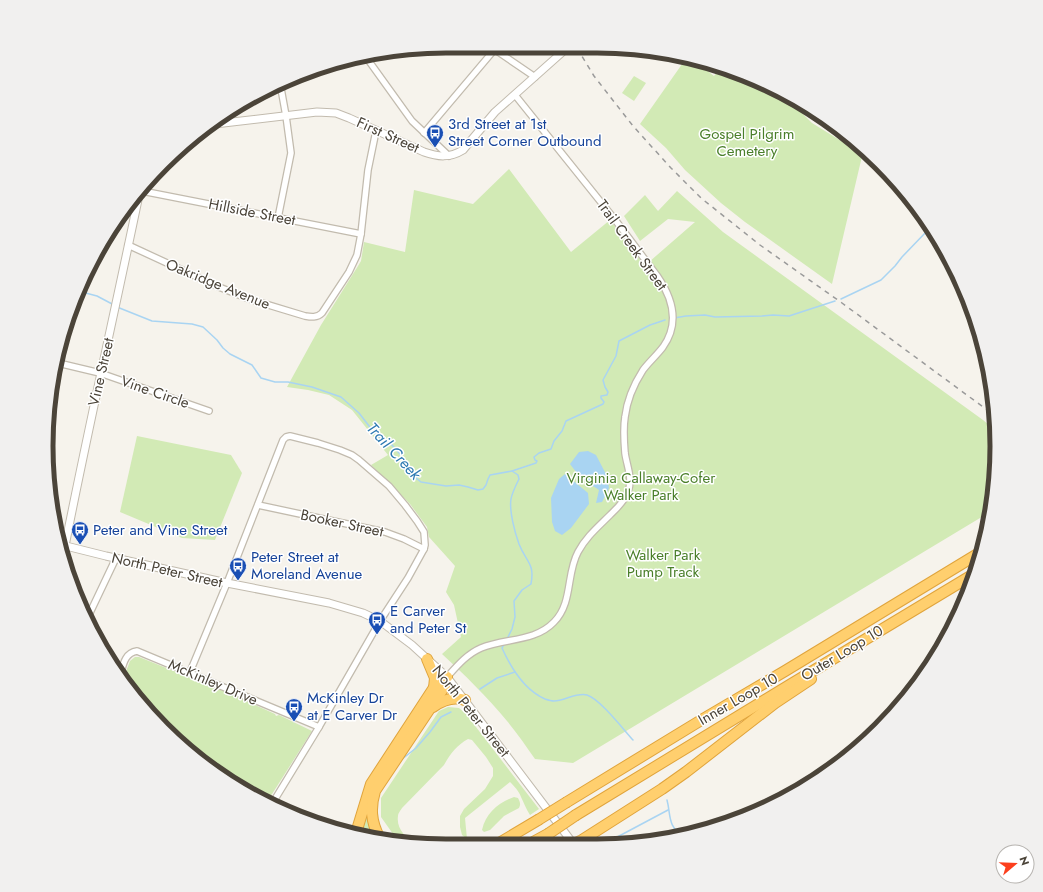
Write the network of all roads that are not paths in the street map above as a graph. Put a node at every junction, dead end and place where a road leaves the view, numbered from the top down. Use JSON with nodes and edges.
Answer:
{"nodes":[{"id":1,"x":489,"y":53,"type":"edge"},
{"id":2,"x":500,"y":53,"type":"edge"},
{"id":3,"x":560,"y":53,"type":"edge"},
{"id":4,"x":369,"y":61,"type":"edge"},
{"id":5,"x":535,"y":77,"type":"junction"},
{"id":6,"x":281,"y":90,"type":"edge"},
{"id":7,"x":515,"y":96,"type":"junction"},
{"id":8,"x":286,"y":116,"type":"junction"},
{"id":9,"x":222,"y":123,"type":"edge"},
{"id":10,"x":376,"y":131,"type":"junction"},
{"id":11,"x":424,"y":133,"type":"junction"},
{"id":12,"x":449,"y":156,"type":"junction"},
{"id":13,"x":147,"y":192,"type":"edge"},
{"id":14,"x":137,"y":203,"type":"edge"},
{"id":15,"x":278,"y":218,"type":"junction"},
{"id":16,"x":361,"y":234,"type":"junction"},
{"id":17,"x":128,"y":245,"type":"junction"},
{"id":18,"x":62,"y":364,"type":"edge"},
{"id":19,"x":100,"y":373,"type":"junction"},
{"id":20,"x":209,"y":411,"type":"dead end"},
{"id":21,"x":258,"y":505,"type":"junction"},
{"id":22,"x":64,"y":540,"type":"edge"},
{"id":23,"x":66,"y":547,"type":"edge"},
{"id":24,"x":424,"y":549,"type":"junction"},
{"id":25,"x":974,"y":556,"type":"edge"},
{"id":26,"x":116,"y":558,"type":"junction"},
{"id":27,"x":967,"y":578,"type":"edge"},
{"id":28,"x":227,"y":583,"type":"junction"},
{"id":29,"x":90,"y":612,"type":"edge"},
{"id":30,"x":901,"y":617,"type":"junction"},
{"id":31,"x":380,"y":622,"type":"junction"},
{"id":32,"x":427,"y":659,"type":"junction"},
{"id":33,"x":122,"y":669,"type":"edge"},
{"id":34,"x":190,"y":672,"type":"junction"},
{"id":35,"x":447,"y":677,"type":"junction"},
{"id":36,"x":434,"y":688,"type":"junction"},
{"id":37,"x":465,"y":700,"type":"junction"},
{"id":38,"x":429,"y":710,"type":"junction"},
{"id":39,"x":319,"y":727,"type":"junction"},
{"id":40,"x":275,"y":799,"type":"edge"},
{"id":41,"x":357,"y":829,"type":"edge"},
{"id":42,"x":593,"y":832,"type":"junction"},
{"id":43,"x":377,"y":833,"type":"edge"},
{"id":44,"x":507,"y":839,"type":"edge"},
{"id":45,"x":539,"y":839,"type":"edge"},
{"id":46,"x":569,"y":839,"type":"edge"},
{"id":47,"x":582,"y":839,"type":"edge"},
{"id":48,"x":591,"y":839,"type":"edge"}],
"edges":[{"from":1,"to":11,"type":"street"},
{"from":2,"to":5,"type":"street"},
{"from":3,"to":5,"type":"street"},
{"from":4,"to":11,"type":"street"},
{"from":5,"to":7,"type":"street"},
{"from":6,"to":8,"type":"street"},
{"from":7,"to":12,"type":"street"},
{"from":7,"to":35,"type":"street","name":"Trail Creek Street"},
{"from":8,"to":9,"type":"street","name":"First Street"},
{"from":8,"to":10,"type":"street","name":"First Street"},
{"from":8,"to":15,"type":"street"},
{"from":10,"to":12,"type":"street","name":"First Street"},
{"from":10,"to":16,"type":"street"},
{"from":11,"to":12,"type":"street"},
{"from":13,"to":15,"type":"street","name":"Hillside Street"},
{"from":14,"to":17,"type":"street","name":"Vine Street"},
{"from":15,"to":16,"type":"street","name":"Hillside Street"},
{"from":16,"to":17,"type":"street","name":"Oakridge Avenue"},
{"from":17,"to":19,"type":"street","name":"Vine Street"},
{"from":18,"to":19,"type":"street","name":"Vine Circle"},
{"from":19,"to":20,"type":"street","name":"Vine Circle"},
{"from":19,"to":22,"type":"street","name":"Vine Street"},
{"from":21,"to":24,"type":"street","name":"Booker Street"},
{"from":21,"to":24,"type":"street"},
{"from":21,"to":28,"type":"street"},
{"from":23,"to":26,"type":"street","name":"North Peter Street"},
{"from":24,"to":31,"type":"street"},
{"from":25,"to":44,"type":"highway","name":"Inner Loop 10","bridge":true},
{"from":26,"to":28,"type":"street","name":"North Peter Street"},
{"from":26,"to":29,"type":"street"},
{"from":27,"to":30,"type":"highway","name":"Outer Loop 10"},
{"from":28,"to":31,"type":"street","name":"North Peter Street"},
{"from":28,"to":34,"type":"street"},
{"from":30,"to":42,"type":"highway"},
{"from":30,"to":45,"type":"highway","name":"Outer Loop 10","bridge":true},
{"from":31,"to":32,"type":"street","name":"North Peter Street"},
{"from":31,"to":39,"type":"street"},
{"from":32,"to":35,"type":"street","name":"North Peter Street"},
{"from":32,"to":36,"type":"highway"},
{"from":33,"to":34,"type":"street","name":"McKinley Drive"},
{"from":34,"to":39,"type":"street","name":"McKinley Drive"},
{"from":35,"to":36,"type":"highway"},
{"from":35,"to":37,"type":"street","name":"North Peter Street"},
{"from":35,"to":38,"type":"highway"},
{"from":36,"to":41,"type":"highway"},
{"from":37,"to":38,"type":"highway"},
{"from":37,"to":46,"type":"street","name":"North Peter Street"},
{"from":38,"to":43,"type":"highway"},
{"from":39,"to":40,"type":"street"},
{"from":42,"to":47,"type":"highway"},
{"from":42,"to":48,"type":"highway"}]}
